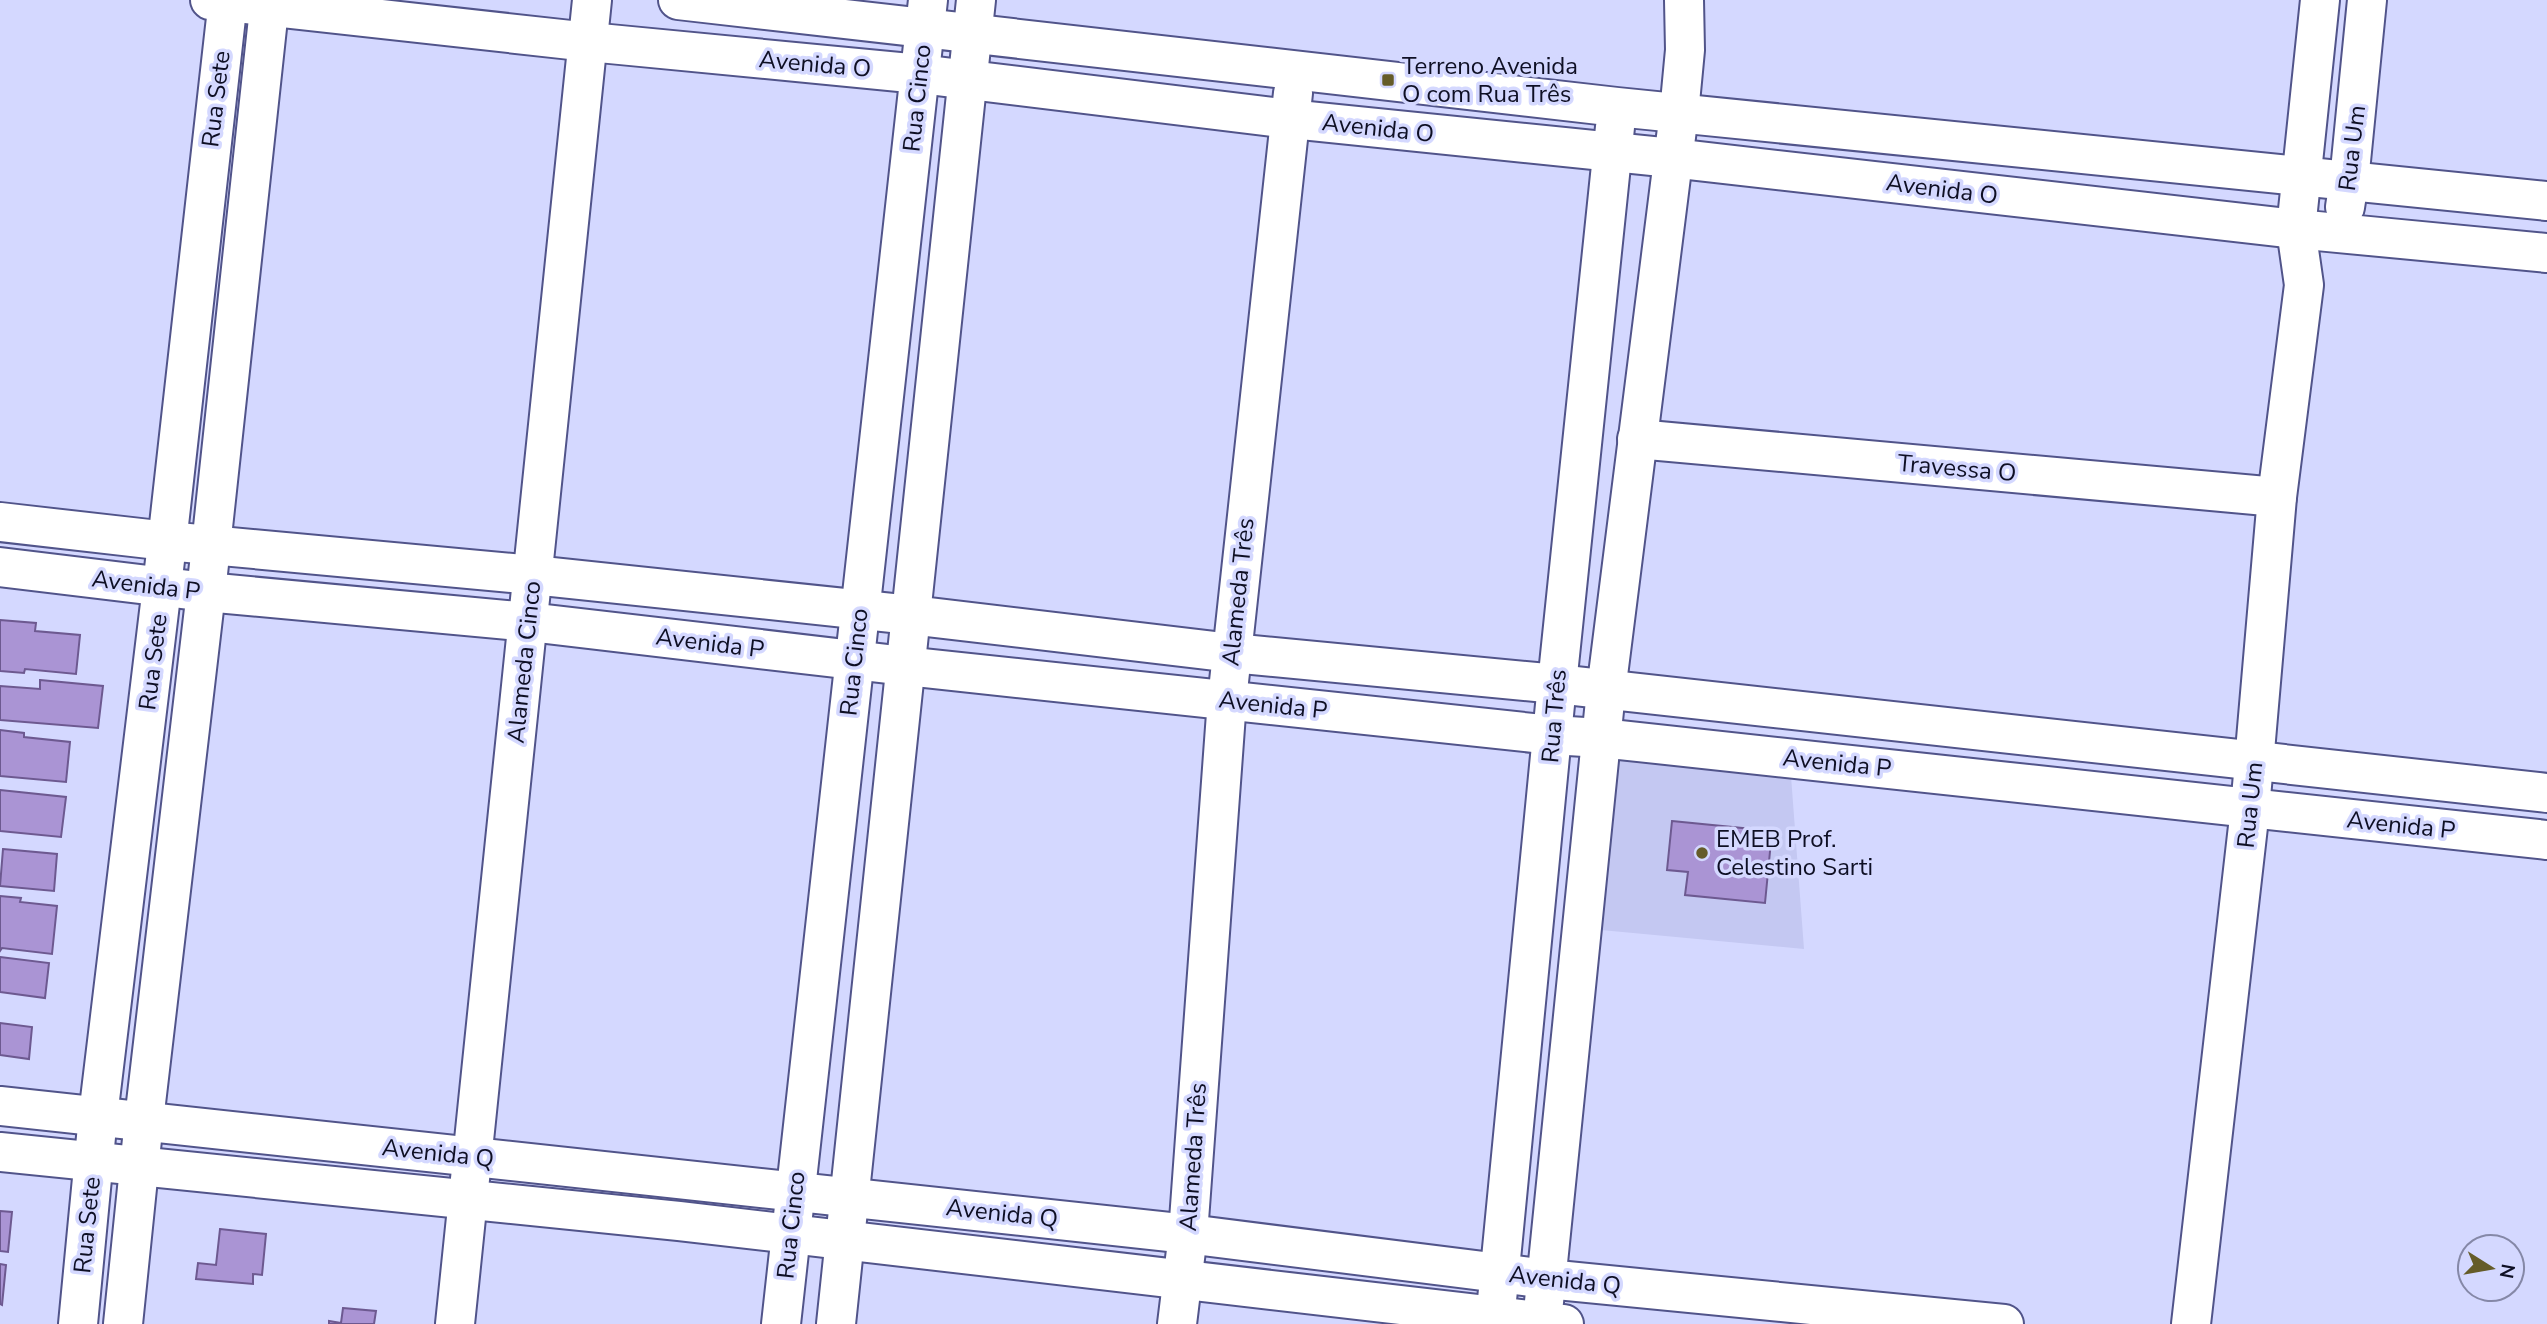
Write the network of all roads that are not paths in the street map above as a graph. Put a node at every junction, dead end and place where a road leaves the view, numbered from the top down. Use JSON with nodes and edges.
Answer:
{"nodes":[{"id":1,"x":592,"y":0,"type":"edge"},
{"id":2,"x":677,"y":0,"type":"edge"},
{"id":3,"x":1684,"y":0,"type":"edge"},
{"id":4,"x":2320,"y":0,"type":"edge"},
{"id":5,"x":2367,"y":0,"type":"edge"},
{"id":6,"x":222,"y":1,"type":"edge"},
{"id":7,"x":270,"y":4,"type":"edge"},
{"id":8,"x":927,"y":14,"type":"edge"},
{"id":9,"x":974,"y":16,"type":"edge"},
{"id":10,"x":589,"y":42,"type":"junction"},
{"id":11,"x":1296,"y":70,"type":"junction"},
{"id":12,"x":920,"y":74,"type":"junction"},
{"id":13,"x":967,"y":80,"type":"junction"},
{"id":14,"x":1617,"y":107,"type":"junction"},
{"id":15,"x":1679,"y":113,"type":"junction"},
{"id":16,"x":1290,"y":119,"type":"junction"},
{"id":17,"x":1612,"y":152,"type":"junction"},
{"id":18,"x":1672,"y":158,"type":"junction"},
{"id":19,"x":2301,"y":177,"type":"junction"},
{"id":20,"x":2349,"y":181,"type":"junction"},
{"id":21,"x":2547,"y":201,"type":"edge"},
{"id":22,"x":2297,"y":229,"type":"junction"},
{"id":23,"x":2339,"y":233,"type":"junction"},
{"id":24,"x":2547,"y":253,"type":"edge"},
{"id":25,"x":2304,"y":285,"type":"junction"},
{"id":26,"x":1637,"y":439,"type":"junction"},
{"id":27,"x":2277,"y":497,"type":"junction"},
{"id":28,"x":0,"y":522,"type":"edge"},
{"id":29,"x":167,"y":541,"type":"junction"},
{"id":30,"x":210,"y":544,"type":"junction"},
{"id":31,"x":0,"y":566,"type":"edge"},
{"id":32,"x":533,"y":576,"type":"junction"},
{"id":33,"x":162,"y":587,"type":"junction"},
{"id":34,"x":205,"y":592,"type":"junction"},
{"id":35,"x":859,"y":610,"type":"junction"},
{"id":36,"x":911,"y":615,"type":"junction"},
{"id":37,"x":529,"y":622,"type":"junction"},
{"id":38,"x":1064,"y":633,"type":"junction"},
{"id":39,"x":1232,"y":653,"type":"junction"},
{"id":40,"x":854,"y":660,"type":"junction"},
{"id":41,"x":905,"y":666,"type":"junction"},
{"id":42,"x":1058,"y":682,"type":"junction"},
{"id":43,"x":1557,"y":684,"type":"junction"},
{"id":44,"x":1606,"y":691,"type":"junction"},
{"id":45,"x":1227,"y":700,"type":"junction"},
{"id":46,"x":1552,"y":735,"type":"junction"},
{"id":47,"x":1601,"y":738,"type":"junction"},
{"id":48,"x":2255,"y":761,"type":"junction"},
{"id":49,"x":2547,"y":793,"type":"edge"},
{"id":50,"x":2250,"y":808,"type":"junction"},
{"id":51,"x":2547,"y":840,"type":"edge"},
{"id":52,"x":0,"y":1106,"type":"edge"},
{"id":53,"x":98,"y":1116,"type":"junction"},
{"id":54,"x":144,"y":1120,"type":"junction"},
{"id":55,"x":0,"y":1152,"type":"edge"},
{"id":56,"x":473,"y":1157,"type":"junction"},
{"id":57,"x":93,"y":1162,"type":"junction"},
{"id":58,"x":139,"y":1166,"type":"junction"},
{"id":59,"x":794,"y":1191,"type":"junction"},
{"id":60,"x":848,"y":1197,"type":"junction"},
{"id":61,"x":467,"y":1199,"type":"junction"},
{"id":62,"x":790,"y":1234,"type":"junction"},
{"id":63,"x":1188,"y":1234,"type":"junction"},
{"id":64,"x":844,"y":1240,"type":"junction"},
{"id":65,"x":1500,"y":1273,"type":"junction"},
{"id":66,"x":1182,"y":1278,"type":"junction"},
{"id":67,"x":1547,"y":1279,"type":"junction"},
{"id":68,"x":1495,"y":1321,"type":"edge"},
{"id":69,"x":1549,"y":1323,"type":"edge"},
{"id":70,"x":78,"y":1324,"type":"edge"},
{"id":71,"x":123,"y":1324,"type":"edge"},
{"id":72,"x":455,"y":1324,"type":"edge"},
{"id":73,"x":781,"y":1324,"type":"edge"},
{"id":74,"x":836,"y":1324,"type":"edge"},
{"id":75,"x":1177,"y":1324,"type":"edge"},
{"id":76,"x":2004,"y":1324,"type":"edge"},
{"id":77,"x":2191,"y":1324,"type":"edge"}],
"edges":[{"from":1,"to":10,"type":"street","name":"Alameda Cinco"},
{"from":2,"to":8,"type":"street","name":"Avenida O"},
{"from":3,"to":15,"type":"street","name":"Rua Três"},
{"from":4,"to":19,"type":"street","name":"Rua Um"},
{"from":5,"to":20,"type":"street","name":"Rua Um"},
{"from":6,"to":7,"type":"street","name":"Avenida O"},
{"from":6,"to":29,"type":"street","name":"Rua Sete"},
{"from":7,"to":10,"type":"street","name":"Avenida O"},
{"from":7,"to":30,"type":"street","name":"Rua Sete"},
{"from":8,"to":9,"type":"street","name":"Avenida O"},
{"from":8,"to":12,"type":"street","name":"Rua Cinco"},
{"from":9,"to":11,"type":"street","name":"Avenida O"},
{"from":9,"to":13,"type":"street","name":"Rua Cinco"},
{"from":10,"to":12,"type":"street","name":"Avenida O"},
{"from":10,"to":32,"type":"street","name":"Alameda Cinco"},
{"from":11,"to":14,"type":"street","name":"Avenida O"},
{"from":11,"to":16,"type":"street","name":"Alameda Três"},
{"from":12,"to":13,"type":"street","name":"Avenida O"},
{"from":12,"to":35,"type":"street","name":"Rua Cinco"},
{"from":13,"to":16,"type":"street","name":"Avenida O"},
{"from":13,"to":36,"type":"street","name":"Rua Cinco"},
{"from":14,"to":15,"type":"street","name":"Avenida O"},
{"from":14,"to":17,"type":"street","name":"Rua Três"},
{"from":15,"to":18,"type":"street","name":"Rua Três"},
{"from":15,"to":19,"type":"street","name":"Avenida O"},
{"from":16,"to":17,"type":"street","name":"Avenida O"},
{"from":16,"to":39,"type":"street","name":"Alameda Três"},
{"from":17,"to":18,"type":"street","name":"Avenida O"},
{"from":17,"to":43,"type":"street","name":"Rua Três"},
{"from":18,"to":22,"type":"street","name":"Avenida O"},
{"from":18,"to":26,"type":"street","name":"Rua Três"},
{"from":19,"to":20,"type":"street","name":"Avenida O"},
{"from":19,"to":22,"type":"street","name":"Rua Um"},
{"from":20,"to":21,"type":"street","name":"Avenida O"},
{"from":20,"to":23,"type":"street","name":"Rua Um"},
{"from":22,"to":23,"type":"street","name":"Avenida O"},
{"from":22,"to":25,"type":"street","name":"Rua Um"},
{"from":23,"to":24,"type":"street","name":"Avenida O"},
{"from":23,"to":25,"type":"street","name":"Rua Um"},
{"from":25,"to":27,"type":"street","name":"Rua Um"},
{"from":26,"to":27,"type":"street","name":"Travessa O"},
{"from":26,"to":44,"type":"street","name":"Rua Três"},
{"from":27,"to":48,"type":"street","name":"Rua Um"},
{"from":28,"to":29,"type":"street","name":"Avenida P"},
{"from":29,"to":30,"type":"street","name":"Avenida P"},
{"from":29,"to":33,"type":"street","name":"Rua Sete"},
{"from":30,"to":32,"type":"street","name":"Avenida P"},
{"from":30,"to":34,"type":"street","name":"Rua Sete"},
{"from":31,"to":33,"type":"street","name":"Avenida P"},
{"from":32,"to":35,"type":"street","name":"Avenida P"},
{"from":32,"to":37,"type":"street","name":"Alameda Cinco"},
{"from":33,"to":34,"type":"street","name":"Avenida P"},
{"from":33,"to":53,"type":"street","name":"Rua Sete"},
{"from":34,"to":37,"type":"street","name":"Avenida P"},
{"from":34,"to":54,"type":"street","name":"Rua Sete"},
{"from":35,"to":36,"type":"street","name":"Avenida P"},
{"from":35,"to":40,"type":"street","name":"Rua Cinco"},
{"from":36,"to":38,"type":"street","name":"Avenida P"},
{"from":36,"to":41,"type":"street","name":"Rua Cinco"},
{"from":37,"to":40,"type":"street","name":"Avenida P"},
{"from":37,"to":56,"type":"street","name":"Alameda Cinco"},
{"from":38,"to":39,"type":"street","name":"Avenida P"},
{"from":38,"to":42,"type":"street"},
{"from":39,"to":43,"type":"street","name":"Avenida P"},
{"from":39,"to":45,"type":"street","name":"Alameda Três"},
{"from":40,"to":41,"type":"street","name":"Avenida P"},
{"from":40,"to":59,"type":"street","name":"Rua Cinco"},
{"from":41,"to":42,"type":"street","name":"Avenida P"},
{"from":41,"to":60,"type":"street","name":"Rua Cinco"},
{"from":42,"to":45,"type":"street","name":"Avenida P"},
{"from":43,"to":44,"type":"street","name":"Avenida P"},
{"from":43,"to":46,"type":"street","name":"Rua Três"},
{"from":44,"to":47,"type":"street","name":"Rua Três"},
{"from":44,"to":48,"type":"street","name":"Avenida P"},
{"from":45,"to":46,"type":"street","name":"Avenida P"},
{"from":45,"to":63,"type":"street","name":"Alameda Três"},
{"from":46,"to":47,"type":"street","name":"Avenida P"},
{"from":46,"to":65,"type":"street","name":"Rua Três"},
{"from":47,"to":50,"type":"street","name":"Avenida P"},
{"from":47,"to":67,"type":"street","name":"Rua Três"},
{"from":48,"to":49,"type":"street","name":"Avenida P"},
{"from":48,"to":50,"type":"street","name":"Rua Um"},
{"from":50,"to":51,"type":"street","name":"Avenida P"},
{"from":50,"to":77,"type":"street","name":"Rua Um"},
{"from":52,"to":53,"type":"street","name":"Avenida Q"},
{"from":53,"to":54,"type":"street","name":"Avenida Q"},
{"from":53,"to":57,"type":"street","name":"Rua Sete"},
{"from":54,"to":56,"type":"street","name":"Avenida Q"},
{"from":54,"to":58,"type":"street","name":"Rua Sete"},
{"from":55,"to":57,"type":"street","name":"Avenida Q"},
{"from":56,"to":59,"type":"street","name":"Avenida Q"},
{"from":56,"to":61,"type":"street","name":"Alameda Cinco"},
{"from":57,"to":58,"type":"street","name":"Avenida Q"},
{"from":57,"to":70,"type":"street","name":"Rua Sete"},
{"from":58,"to":61,"type":"street","name":"Avenida Q"},
{"from":58,"to":71,"type":"street","name":"Rua Sete"},
{"from":59,"to":60,"type":"street","name":"Avenida Q"},
{"from":59,"to":62,"type":"street","name":"Rua Cinco"},
{"from":60,"to":63,"type":"street","name":"Avenida Q"},
{"from":60,"to":64,"type":"street","name":"Rua Cinco"},
{"from":61,"to":62,"type":"street","name":"Avenida Q"},
{"from":61,"to":72,"type":"street","name":"Alameda Cinco"},
{"from":62,"to":64,"type":"street","name":"Avenida Q"},
{"from":62,"to":73,"type":"street","name":"Rua Cinco"},
{"from":63,"to":65,"type":"street","name":"Avenida Q"},
{"from":63,"to":66,"type":"street","name":"Alameda Três"},
{"from":64,"to":66,"type":"street","name":"Avenida Q"},
{"from":64,"to":74,"type":"street","name":"Rua Cinco"},
{"from":65,"to":67,"type":"street","name":"Avenida Q"},
{"from":65,"to":68,"type":"street","name":"Rua Três"},
{"from":66,"to":68,"type":"street","name":"Avenida Q"},
{"from":66,"to":75,"type":"street","name":"Alameda Três"},
{"from":67,"to":69,"type":"street","name":"Rua Três"},
{"from":67,"to":76,"type":"street","name":"Avenida Q"},
{"from":68,"to":69,"type":"street","name":"Avenida Q"}]}
